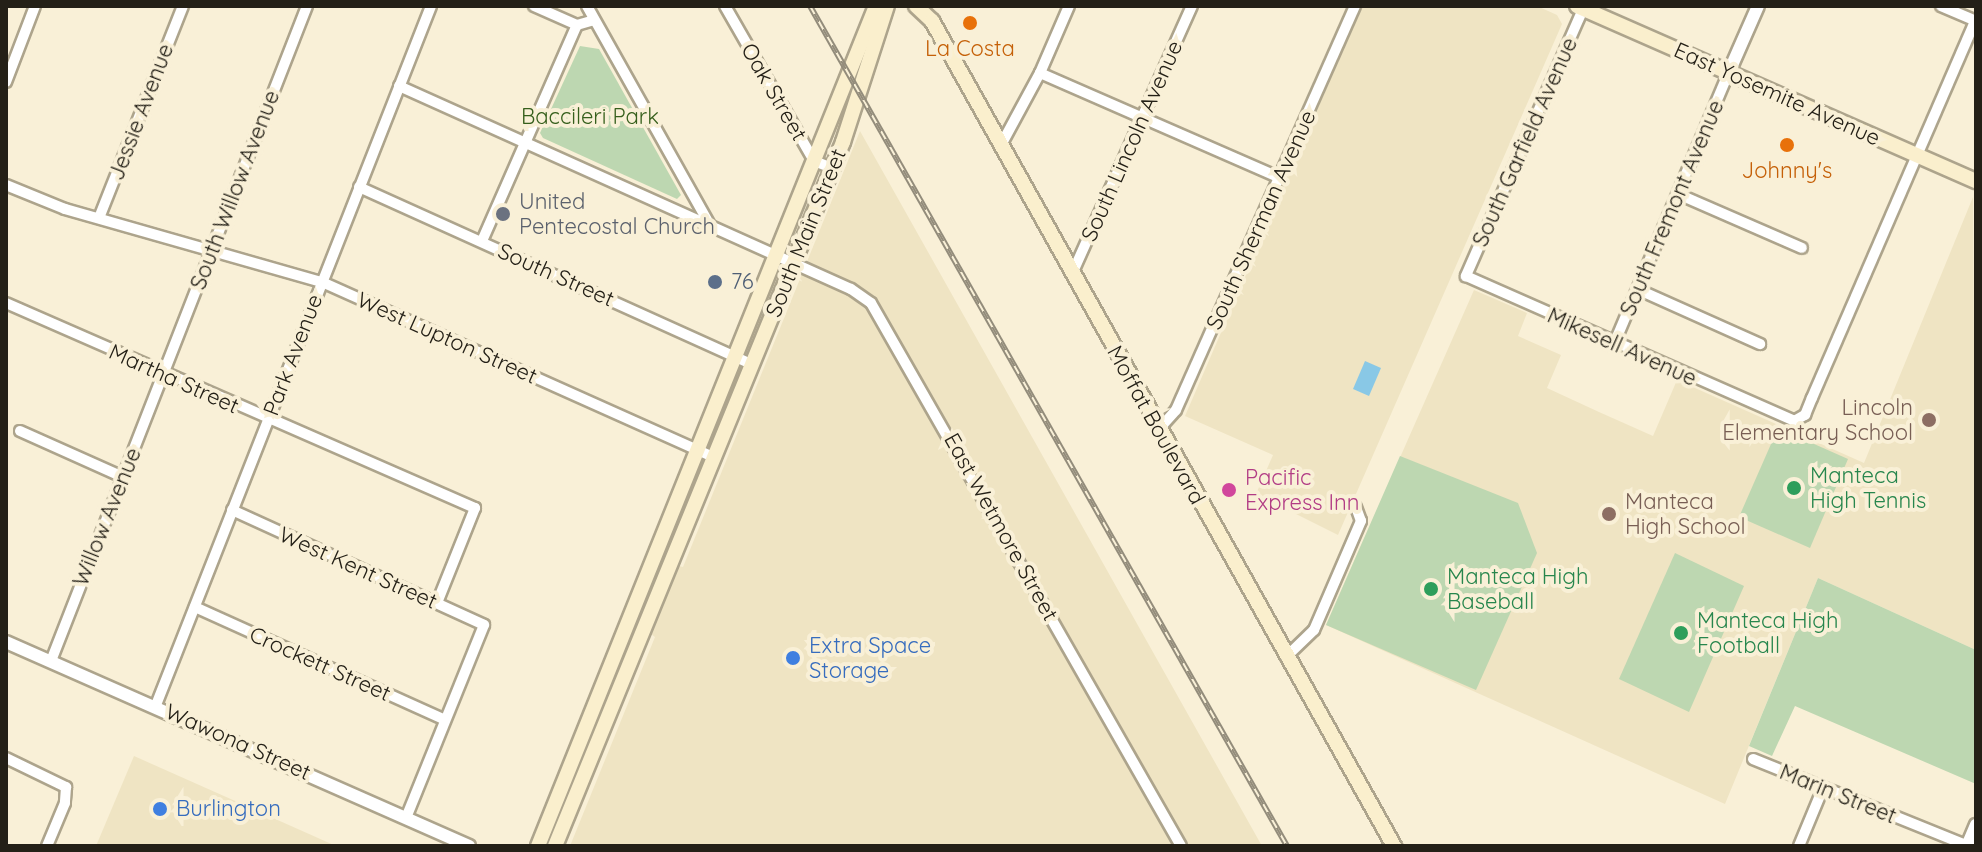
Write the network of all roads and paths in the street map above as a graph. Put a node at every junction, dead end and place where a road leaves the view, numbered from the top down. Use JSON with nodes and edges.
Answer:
{"nodes":[{"id":1,"x":35,"y":6,"type":"edge"},
{"id":2,"x":183,"y":6,"type":"edge"},
{"id":3,"x":307,"y":6,"type":"edge"},
{"id":4,"x":431,"y":6,"type":"edge"},
{"id":5,"x":534,"y":6,"type":"edge"},
{"id":6,"x":587,"y":6,"type":"edge"},
{"id":7,"x":725,"y":6,"type":"edge"},
{"id":8,"x":876,"y":6,"type":"edge"},
{"id":9,"x":887,"y":6,"type":"edge"},
{"id":10,"x":916,"y":6,"type":"edge"},
{"id":11,"x":1069,"y":6,"type":"edge"},
{"id":12,"x":1192,"y":6,"type":"edge"},
{"id":13,"x":1355,"y":6,"type":"edge"},
{"id":14,"x":1758,"y":6,"type":"edge"},
{"id":15,"x":1941,"y":6,"type":"edge"},
{"id":16,"x":1580,"y":7,"type":"edge"},
{"id":17,"x":594,"y":20,"type":"junction"},
{"id":18,"x":1975,"y":21,"type":"edge"},
{"id":19,"x":577,"y":25,"type":"junction"},
{"id":20,"x":1729,"y":72,"type":"junction"},
{"id":21,"x":1040,"y":73,"type":"junction"},
{"id":22,"x":6,"y":82,"type":"edge"},
{"id":23,"x":399,"y":86,"type":"junction"},
{"id":24,"x":1144,"y":118,"type":"junction"},
{"id":25,"x":525,"y":143,"type":"junction"},
{"id":26,"x":1001,"y":145,"type":"junction"},
{"id":27,"x":1917,"y":155,"type":"junction"},
{"id":28,"x":814,"y":161,"type":"junction"},
{"id":29,"x":832,"y":168,"type":"junction"},
{"id":30,"x":1280,"y":178,"type":"junction"},
{"id":31,"x":1976,"y":181,"type":"edge"},
{"id":32,"x":6,"y":185,"type":"edge"},
{"id":33,"x":359,"y":187,"type":"junction"},
{"id":34,"x":1678,"y":194,"type":"junction"},
{"id":35,"x":99,"y":218,"type":"junction"},
{"id":36,"x":711,"y":227,"type":"junction"},
{"id":37,"x":482,"y":241,"type":"junction"},
{"id":38,"x":1802,"y":248,"type":"dead end"},
{"id":39,"x":212,"y":249,"type":"junction"},
{"id":40,"x":776,"y":256,"type":"junction"},
{"id":41,"x":794,"y":264,"type":"junction"},
{"id":42,"x":1072,"y":276,"type":"junction"},
{"id":43,"x":1466,"y":276,"type":"joint"},
{"id":44,"x":322,"y":282,"type":"junction"},
{"id":45,"x":1637,"y":289,"type":"junction"},
{"id":46,"x":6,"y":303,"type":"edge"},
{"id":47,"x":1614,"y":344,"type":"junction"},
{"id":48,"x":1760,"y":344,"type":"dead end"},
{"id":49,"x":737,"y":357,"type":"junction"},
{"id":50,"x":753,"y":365,"type":"junction"},
{"id":51,"x":162,"y":374,"type":"junction"},
{"id":52,"x":268,"y":417,"type":"junction"},
{"id":53,"x":1159,"y":429,"type":"junction"},
{"id":54,"x":20,"y":431,"type":"dead end"},
{"id":55,"x":700,"y":452,"type":"junction"},
{"id":56,"x":715,"y":458,"type":"junction"},
{"id":57,"x":123,"y":477,"type":"junction"},
{"id":58,"x":1356,"y":507,"type":"dead end"},
{"id":59,"x":232,"y":510,"type":"junction"},
{"id":60,"x":437,"y":603,"type":"junction"},
{"id":61,"x":195,"y":607,"type":"junction"},
{"id":62,"x":6,"y":642,"type":"edge"},
{"id":63,"x":1286,"y":657,"type":"junction"},
{"id":64,"x":51,"y":661,"type":"junction"},
{"id":65,"x":604,"y":679,"type":"junction"},
{"id":66,"x":620,"y":686,"type":"junction"},
{"id":67,"x":156,"y":705,"type":"junction"},
{"id":68,"x":445,"y":720,"type":"junction"},
{"id":69,"x":6,"y":758,"type":"edge"},
{"id":70,"x":1753,"y":759,"type":"dead end"},
{"id":71,"x":1823,"y":788,"type":"junction"},
{"id":72,"x":406,"y":818,"type":"junction"},
{"id":73,"x":1976,"y":825,"type":"edge"},
{"id":74,"x":47,"y":846,"type":"edge"},
{"id":75,"x":469,"y":846,"type":"edge"},
{"id":76,"x":538,"y":846,"type":"edge"},
{"id":77,"x":555,"y":846,"type":"edge"},
{"id":78,"x":1181,"y":846,"type":"edge"},
{"id":79,"x":1394,"y":846,"type":"edge"},
{"id":80,"x":1799,"y":846,"type":"edge"},
{"id":81,"x":1967,"y":846,"type":"edge"}],
"edges":[{"from":1,"to":22,"type":"street"},
{"from":2,"to":35,"type":"street","name":"Jessie Avenue"},
{"from":3,"to":39,"type":"street","name":"South Willow Avenue"},
{"from":4,"to":23,"type":"street","name":"Park Avenue"},
{"from":5,"to":19,"type":"street"},
{"from":6,"to":17,"type":"street"},
{"from":7,"to":28,"type":"street","name":"Oak Street"},
{"from":8,"to":28,"type":"main road","name":"South Main Street"},
{"from":9,"to":29,"type":"main road","name":"South Main Street"},
{"from":10,"to":26,"type":"main road","name":"Moffat Boulevard"},
{"from":11,"to":21,"type":"street"},
{"from":12,"to":24,"type":"street","name":"South Lincoln Avenue"},
{"from":13,"to":30,"type":"street","name":"South Sherman Avenue"},
{"from":14,"to":20,"type":"street"},
{"from":15,"to":18,"type":"street"},
{"from":16,"to":20,"type":"main road","name":"East Yosemite Avenue"},
{"from":16,"to":43,"type":"street","name":"South Garfield Avenue"},
{"from":17,"to":19,"type":"street"},
{"from":17,"to":36,"type":"street"},
{"from":18,"to":27,"type":"street"},
{"from":19,"to":25,"type":"street"},
{"from":20,"to":27,"type":"main road","name":"East Yosemite Avenue"},
{"from":20,"to":34,"type":"street","name":"South Fremont Avenue"},
{"from":21,"to":24,"type":"street"},
{"from":21,"to":26,"type":"street"},
{"from":23,"to":25,"type":"street","name":"East Wetmore Street"},
{"from":23,"to":33,"type":"street","name":"Park Avenue"},
{"from":24,"to":30,"type":"street"},
{"from":24,"to":42,"type":"street","name":"South Lincoln Avenue"},
{"from":25,"to":36,"type":"street","name":"East Wetmore Street"},
{"from":25,"to":37,"type":"street"},
{"from":26,"to":42,"type":"main road","name":"Moffat Boulevard"},
{"from":27,"to":31,"type":"main road","name":"East Yosemite Avenue"},
{"from":27,"to":47,"type":"street","name":"Mikesell Avenue"},
{"from":28,"to":29,"type":"street","name":"Oak Street"},
{"from":28,"to":40,"type":"main road","name":"South Main Street"},
{"from":29,"to":41,"type":"main road","name":"South Main Street"},
{"from":30,"to":53,"type":"street","name":"South Sherman Avenue"},
{"from":32,"to":35,"type":"street","name":"West Lupton Street"},
{"from":33,"to":37,"type":"street","name":"South Street"},
{"from":33,"to":44,"type":"street","name":"Park Avenue"},
{"from":34,"to":38,"type":"street"},
{"from":34,"to":45,"type":"street","name":"South Fremont Avenue"},
{"from":35,"to":39,"type":"street","name":"West Lupton Street"},
{"from":36,"to":40,"type":"street","name":"East Wetmore Street"},
{"from":37,"to":49,"type":"street","name":"South Street"},
{"from":39,"to":44,"type":"street","name":"West Lupton Street"},
{"from":39,"to":51,"type":"street","name":"South Willow Avenue"},
{"from":40,"to":41,"type":"street","name":"East Wetmore Street"},
{"from":40,"to":49,"type":"main road","name":"South Main Street"},
{"from":41,"to":50,"type":"main road","name":"South Main Street"},
{"from":41,"to":78,"type":"street","name":"East Wetmore Street"},
{"from":42,"to":53,"type":"main road","name":"Moffat Boulevard"},
{"from":43,"to":47,"type":"street","name":"Mikesell Avenue"},
{"from":44,"to":52,"type":"street","name":"Park Avenue"},
{"from":44,"to":55,"type":"street","name":"West Lupton Street"},
{"from":45,"to":47,"type":"street","name":"South Fremont Avenue"},
{"from":45,"to":48,"type":"street"},
{"from":46,"to":51,"type":"street","name":"Martha Street"},
{"from":49,"to":50,"type":"street","name":"South Street"},
{"from":49,"to":55,"type":"main road","name":"South Main Street"},
{"from":50,"to":56,"type":"main road","name":"South Main Street"},
{"from":51,"to":52,"type":"street","name":"Martha Street"},
{"from":51,"to":57,"type":"street","name":"Willow Avenue"},
{"from":52,"to":59,"type":"street","name":"Park Avenue"},
{"from":52,"to":60,"type":"street","name":"Martha Street"},
{"from":53,"to":63,"type":"main road","name":"Moffat Boulevard"},
{"from":54,"to":57,"type":"street"},
{"from":55,"to":56,"type":"street"},
{"from":55,"to":65,"type":"main road","name":"South Main Street"},
{"from":56,"to":66,"type":"main road","name":"South Main Street"},
{"from":57,"to":64,"type":"street","name":"Willow Avenue"},
{"from":58,"to":63,"type":"street"},
{"from":59,"to":60,"type":"street","name":"West Kent Street"},
{"from":59,"to":61,"type":"street","name":"Park Avenue"},
{"from":60,"to":68,"type":"street","name":"West Kent Street"},
{"from":61,"to":67,"type":"street","name":"Park Avenue"},
{"from":61,"to":68,"type":"street","name":"Crockett Street"},
{"from":62,"to":64,"type":"street","name":"Wawona Street"},
{"from":63,"to":79,"type":"main road","name":"Moffat Boulevard"},
{"from":64,"to":67,"type":"street","name":"Wawona Street"},
{"from":65,"to":66,"type":"main road"},
{"from":65,"to":76,"type":"main road","name":"South Main Street"},
{"from":66,"to":77,"type":"main road","name":"South Main Street"},
{"from":67,"to":72,"type":"street","name":"Wawona Street"},
{"from":68,"to":72,"type":"street"},
{"from":69,"to":74,"type":"street"},
{"from":70,"to":71,"type":"street","name":"Marin Street"},
{"from":71,"to":80,"type":"street"},
{"from":71,"to":81,"type":"street","name":"Marin Street"},
{"from":72,"to":75,"type":"street","name":"Wawona Street"},
{"from":73,"to":81,"type":"street"}]}
